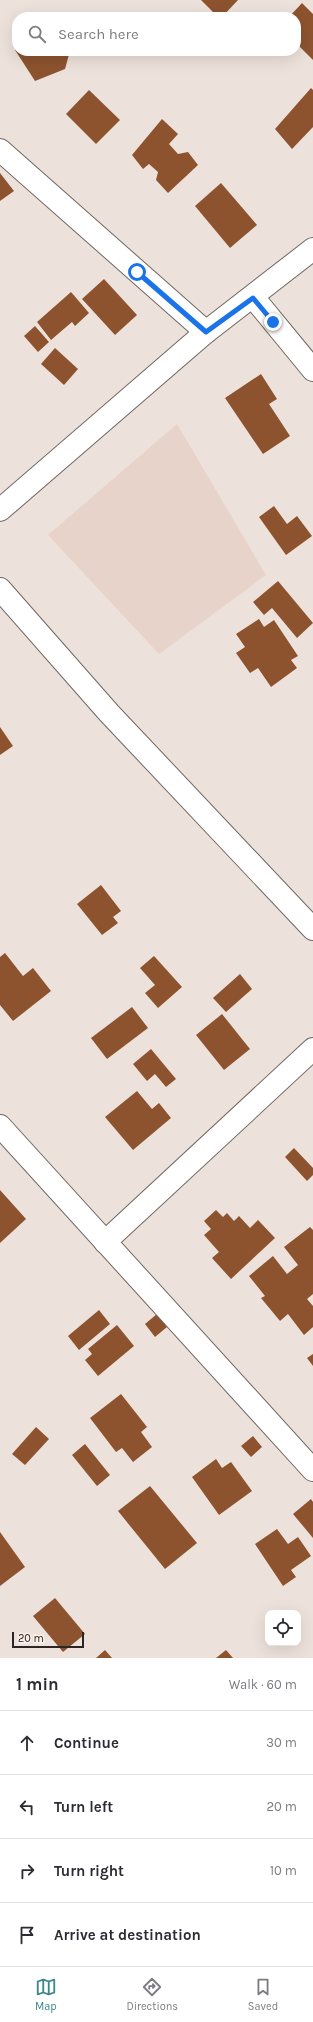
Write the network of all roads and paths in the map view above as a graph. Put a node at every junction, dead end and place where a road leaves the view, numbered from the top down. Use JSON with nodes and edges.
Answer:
{"nodes":[{"id":1,"x":0,"y":150,"type":"edge"},
{"id":2,"x":313,"y":249,"type":"edge"},
{"id":3,"x":253,"y":298,"type":"junction"},
{"id":4,"x":206,"y":332,"type":"junction"},
{"id":5,"x":313,"y":370,"type":"edge"},
{"id":6,"x":0,"y":510,"type":"edge"},
{"id":7,"x":0,"y":589,"type":"edge"},
{"id":8,"x":313,"y":929,"type":"edge"},
{"id":9,"x":313,"y":1049,"type":"edge"},
{"id":10,"x":0,"y":1126,"type":"edge"},
{"id":11,"x":105,"y":1242,"type":"junction"},
{"id":12,"x":313,"y":1470,"type":"edge"}],
"edges":[{"from":1,"to":4,"type":"street"},
{"from":2,"to":3,"type":"street"},
{"from":3,"to":4,"type":"street"},
{"from":3,"to":5,"type":"street"},
{"from":4,"to":6,"type":"street"},
{"from":7,"to":8,"type":"street"},
{"from":9,"to":11,"type":"street"},
{"from":10,"to":11,"type":"street"},
{"from":11,"to":12,"type":"street"}]}
